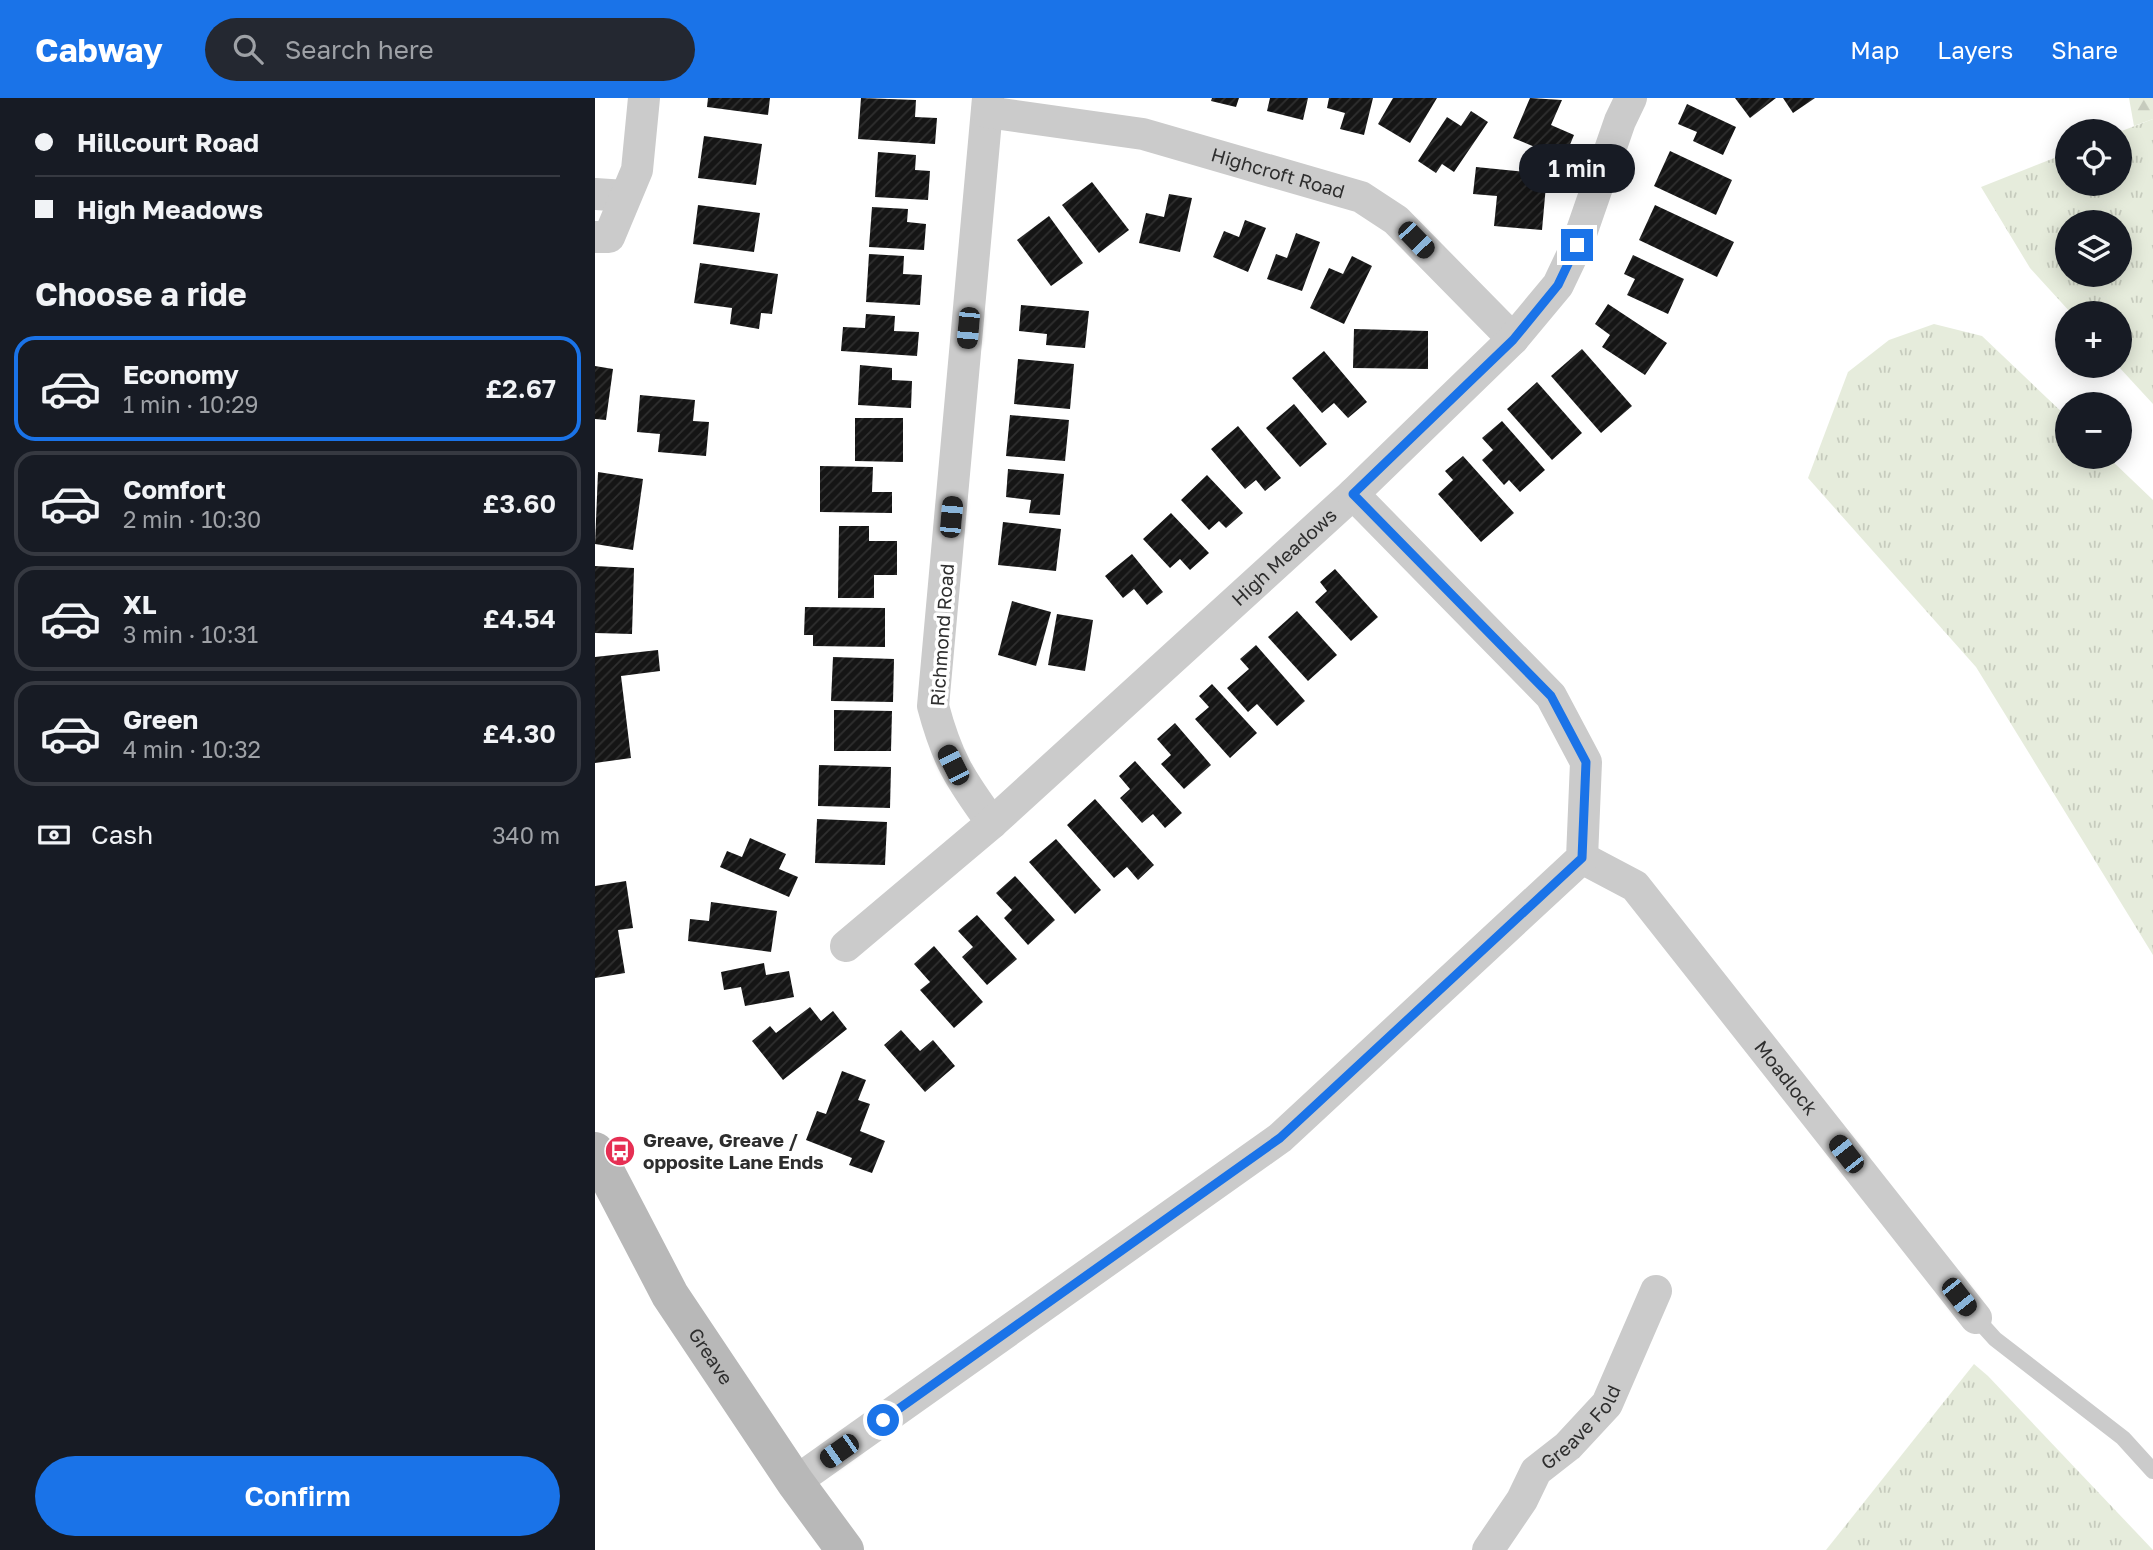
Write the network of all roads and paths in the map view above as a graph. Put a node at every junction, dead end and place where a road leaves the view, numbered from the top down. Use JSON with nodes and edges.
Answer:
{"nodes":[{"id":1,"x":644,"y":98,"type":"edge"},
{"id":2,"x":1631,"y":98,"type":"edge"},
{"id":3,"x":988,"y":105,"type":"edge"},
{"id":4,"x":610,"y":195,"type":"edge"},
{"id":5,"x":595,"y":237,"type":"edge"},
{"id":6,"x":1513,"y":340,"type":"junction"},
{"id":7,"x":1353,"y":494,"type":"junction"},
{"id":8,"x":992,"y":823,"type":"junction"},
{"id":9,"x":1582,"y":858,"type":"junction"},
{"id":10,"x":846,"y":946,"type":"dead end"},
{"id":11,"x":595,"y":1152,"type":"edge"},
{"id":12,"x":1656,"y":1291,"type":"dead end"},
{"id":13,"x":1976,"y":1318,"type":"joint"},
{"id":14,"x":2153,"y":1471,"type":"edge"},
{"id":15,"x":795,"y":1482,"type":"junction"},
{"id":16,"x":845,"y":1550,"type":"edge"},
{"id":17,"x":1488,"y":1550,"type":"edge"}],
"edges":[{"from":1,"to":4,"type":"street"},
{"from":2,"to":6,"type":"street","name":"High Meadows"},
{"from":3,"to":6,"type":"street","name":"Highcroft Road"},
{"from":3,"to":8,"type":"street","name":"Richmond Road"},
{"from":4,"to":5,"type":"street"},
{"from":6,"to":7,"type":"street","name":"High Meadows"},
{"from":7,"to":8,"type":"street","name":"High Meadows"},
{"from":7,"to":9,"type":"street"},
{"from":8,"to":10,"type":"street","name":"High Meadows"},
{"from":9,"to":13,"type":"street","name":"Moadlock"},
{"from":9,"to":15,"type":"street"},
{"from":11,"to":15,"type":"street","name":"Greave"},
{"from":12,"to":17,"type":"street","name":"Greave Fold"},
{"from":13,"to":14,"type":"lane"},
{"from":15,"to":16,"type":"street","name":"Greave"}]}
